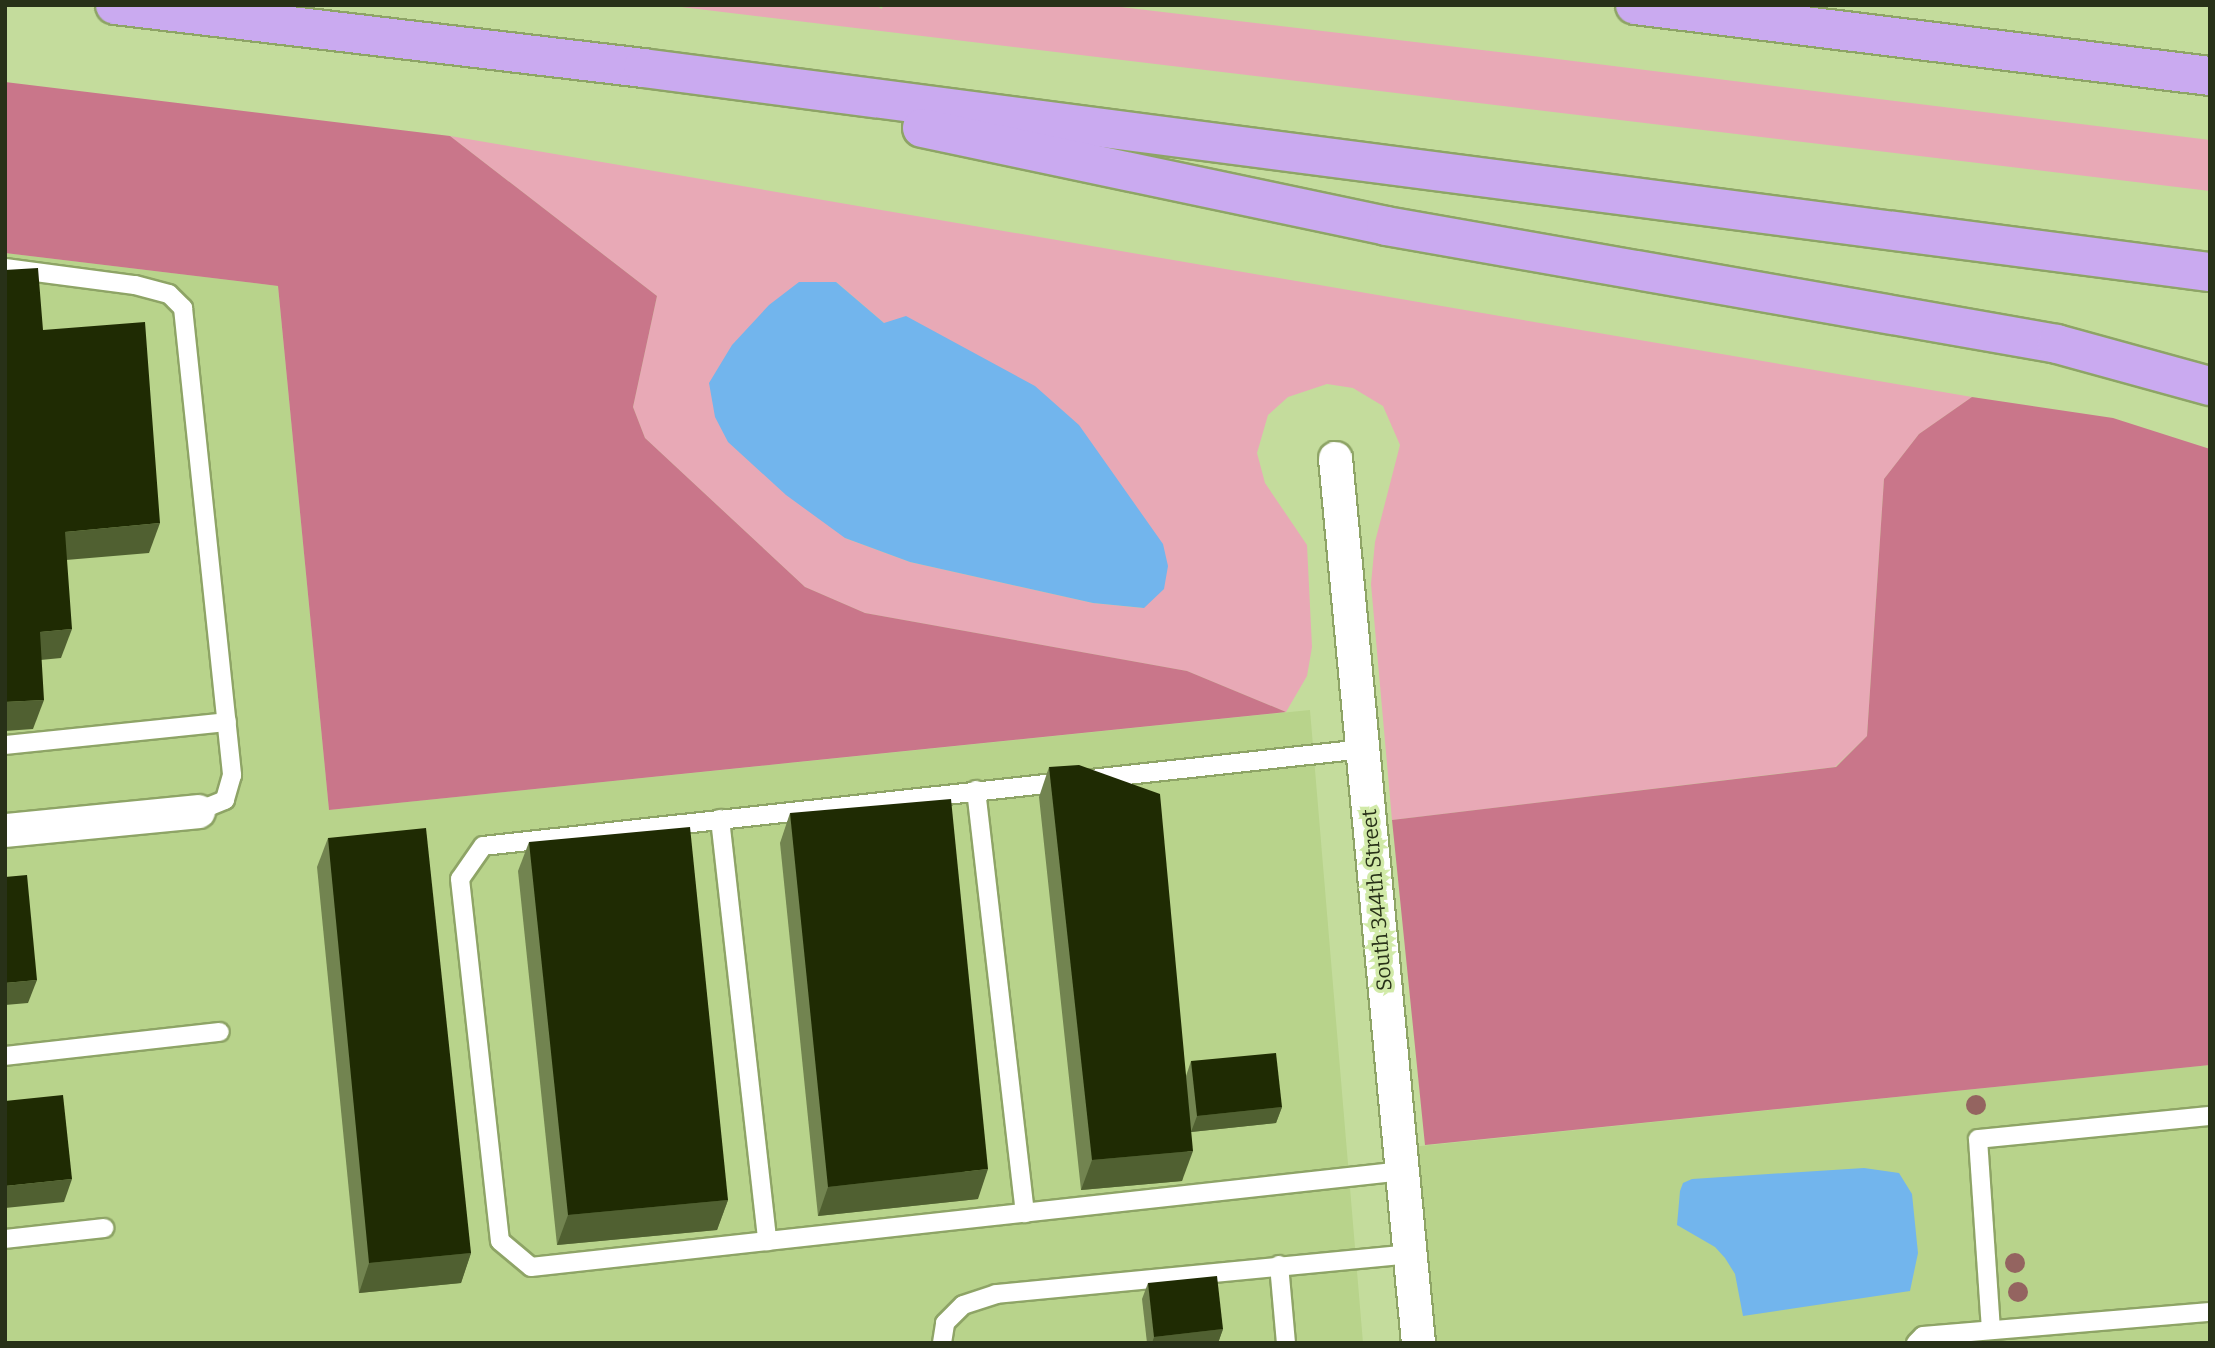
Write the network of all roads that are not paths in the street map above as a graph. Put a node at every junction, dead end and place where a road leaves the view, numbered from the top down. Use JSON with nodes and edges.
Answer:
{"nodes":[{"id":1,"x":115,"y":5,"type":"edge"},
{"id":2,"x":1635,"y":5,"type":"edge"},
{"id":3,"x":643,"y":68,"type":"junction"},
{"id":4,"x":2210,"y":76,"type":"edge"},
{"id":5,"x":5,"y":268,"type":"edge"},
{"id":6,"x":2210,"y":272,"type":"edge"},
{"id":7,"x":2210,"y":386,"type":"edge"},
{"id":8,"x":1335,"y":458,"type":"dead end"},
{"id":9,"x":227,"y":722,"type":"junction"},
{"id":10,"x":5,"y":745,"type":"edge"},
{"id":11,"x":1363,"y":749,"type":"junction"},
{"id":12,"x":976,"y":790,"type":"junction"},
{"id":13,"x":198,"y":811,"type":"joint"},
{"id":14,"x":720,"y":819,"type":"junction"},
{"id":15,"x":5,"y":830,"type":"edge"},
{"id":16,"x":220,"y":1032,"type":"dead end"},
{"id":17,"x":5,"y":1056,"type":"edge"},
{"id":18,"x":2210,"y":1116,"type":"edge"},
{"id":19,"x":1403,"y":1171,"type":"junction"},
{"id":20,"x":1026,"y":1213,"type":"junction"},
{"id":21,"x":104,"y":1228,"type":"dead end"},
{"id":22,"x":5,"y":1239,"type":"edge"},
{"id":23,"x":767,"y":1241,"type":"junction"},
{"id":24,"x":1410,"y":1254,"type":"junction"},
{"id":25,"x":1279,"y":1265,"type":"junction"},
{"id":26,"x":2210,"y":1312,"type":"edge"},
{"id":27,"x":1991,"y":1330,"type":"junction"},
{"id":28,"x":942,"y":1343,"type":"edge"},
{"id":29,"x":1286,"y":1343,"type":"edge"},
{"id":30,"x":1418,"y":1343,"type":"edge"},
{"id":31,"x":1916,"y":1343,"type":"edge"}],
"edges":[{"from":1,"to":3,"type":"highway"},
{"from":2,"to":4,"type":"highway"},
{"from":3,"to":6,"type":"highway"},
{"from":3,"to":7,"type":"highway"},
{"from":5,"to":9,"type":"lane"},
{"from":8,"to":11,"type":"street","name":"South 344th Street"},
{"from":9,"to":10,"type":"lane"},
{"from":9,"to":13,"type":"lane"},
{"from":11,"to":12,"type":"lane"},
{"from":11,"to":19,"type":"street","name":"South 344th Street"},
{"from":12,"to":14,"type":"lane"},
{"from":12,"to":20,"type":"lane"},
{"from":13,"to":15,"type":"street"},
{"from":14,"to":23,"type":"lane"},
{"from":14,"to":23,"type":"lane"},
{"from":16,"to":17,"type":"lane"},
{"from":18,"to":27,"type":"lane"},
{"from":19,"to":20,"type":"lane"},
{"from":19,"to":24,"type":"street","name":"South 344th Street"},
{"from":20,"to":23,"type":"lane"},
{"from":21,"to":22,"type":"lane"},
{"from":24,"to":25,"type":"lane"},
{"from":24,"to":30,"type":"street","name":"South 344th Street"},
{"from":25,"to":28,"type":"lane"},
{"from":25,"to":29,"type":"lane"},
{"from":26,"to":27,"type":"lane"},
{"from":27,"to":31,"type":"lane"}]}
